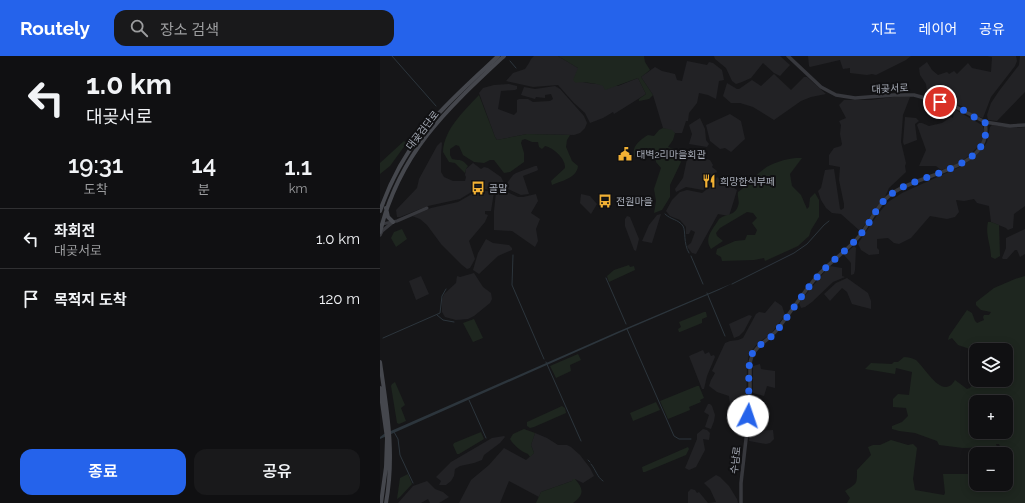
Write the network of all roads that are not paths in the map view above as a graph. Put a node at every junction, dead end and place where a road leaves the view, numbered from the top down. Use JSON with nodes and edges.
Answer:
{"nodes":[{"id":1,"x":498,"y":56,"type":"edge"},
{"id":2,"x":504,"y":56,"type":"edge"},
{"id":3,"x":788,"y":56,"type":"edge"},
{"id":4,"x":985,"y":122,"type":"junction"},
{"id":5,"x":1025,"y":125,"type":"edge"},
{"id":6,"x":386,"y":208,"type":"junction"},
{"id":7,"x":427,"y":208,"type":"dead end"},
{"id":8,"x":380,"y":211,"type":"edge"},
{"id":9,"x":393,"y":222,"type":"junction"},
{"id":10,"x":381,"y":224,"type":"edge"},
{"id":11,"x":380,"y":232,"type":"edge"},
{"id":12,"x":380,"y":235,"type":"edge"},
{"id":13,"x":380,"y":362,"type":"edge"},
{"id":14,"x":380,"y":388,"type":"edge"},
{"id":15,"x":387,"y":424,"type":"junction"},
{"id":16,"x":388,"y":437,"type":"junction"},
{"id":17,"x":381,"y":503,"type":"edge"},
{"id":18,"x":386,"y":503,"type":"edge"},
{"id":19,"x":741,"y":503,"type":"edge"}],
"edges":[{"from":1,"to":8,"type":"main road","name":"대곶검단로"},
{"from":2,"to":6,"type":"main road","name":"대곶검단로"},
{"from":3,"to":4,"type":"street","name":"대곶서로"},
{"from":4,"to":5,"type":"street","name":"대곶서로"},
{"from":4,"to":19,"type":"street","name":"수남로"},
{"from":6,"to":9,"type":"main road"},
{"from":6,"to":10,"type":"main road","name":"대곶검단로"},
{"from":7,"to":9,"type":"street"},
{"from":9,"to":10,"type":"street"},
{"from":9,"to":12,"type":"street"},
{"from":10,"to":11,"type":"main road","name":"대곶검단로"},
{"from":13,"to":15,"type":"main road"},
{"from":14,"to":15,"type":"main road"},
{"from":15,"to":16,"type":"main road"},
{"from":16,"to":17,"type":"main road"},
{"from":16,"to":18,"type":"main road"}]}
